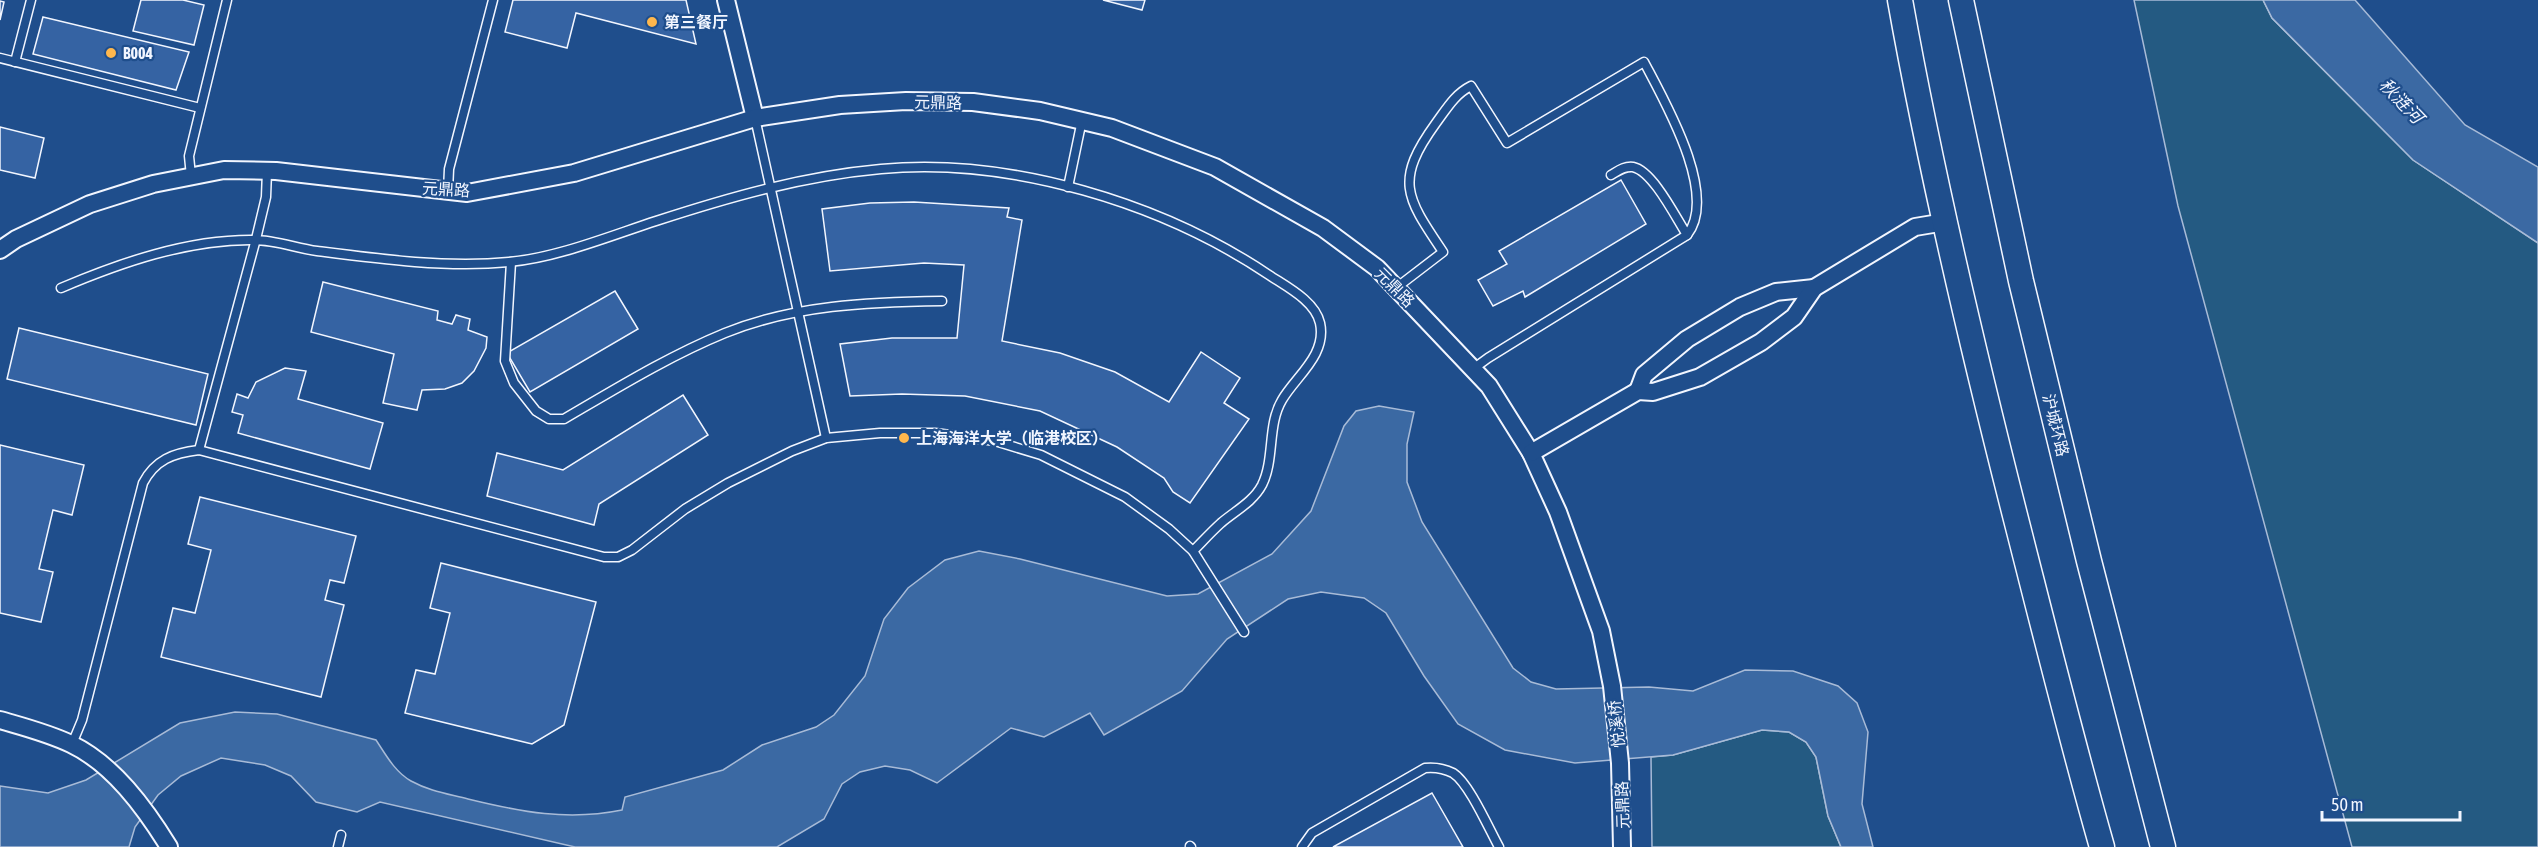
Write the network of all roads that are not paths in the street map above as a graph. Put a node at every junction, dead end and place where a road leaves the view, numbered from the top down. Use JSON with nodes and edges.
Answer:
{"nodes":[{"id":1,"x":31,"y":0,"type":"edge"},
{"id":2,"x":227,"y":0,"type":"edge"},
{"id":3,"x":493,"y":0,"type":"edge"},
{"id":4,"x":726,"y":0,"type":"edge"},
{"id":5,"x":1900,"y":0,"type":"edge"},
{"id":6,"x":1961,"y":0,"type":"edge"},
{"id":7,"x":0,"y":58,"type":"edge"},
{"id":8,"x":15,"y":62,"type":"junction"},
{"id":9,"x":200,"y":108,"type":"junction"},
{"id":10,"x":755,"y":117,"type":"junction"},
{"id":11,"x":1083,"y":120,"type":"junction"},
{"id":12,"x":267,"y":171,"type":"junction"},
{"id":13,"x":1611,"y":175,"type":"dead end"},
{"id":14,"x":191,"y":176,"type":"junction"},
{"id":15,"x":771,"y":186,"type":"junction"},
{"id":16,"x":1068,"y":187,"type":"junction"},
{"id":17,"x":448,"y":191,"type":"junction"},
{"id":18,"x":1945,"y":222,"type":"junction"},
{"id":19,"x":1687,"y":236,"type":"junction"},
{"id":20,"x":256,"y":239,"type":"junction"},
{"id":21,"x":0,"y":250,"type":"edge"},
{"id":22,"x":511,"y":262,"type":"junction"},
{"id":23,"x":61,"y":288,"type":"dead end"},
{"id":24,"x":1396,"y":288,"type":"junction"},
{"id":25,"x":1814,"y":288,"type":"junction"},
{"id":26,"x":942,"y":302,"type":"dead end"},
{"id":27,"x":799,"y":312,"type":"junction"},
{"id":28,"x":1473,"y":369,"type":"junction"},
{"id":29,"x":1638,"y":391,"type":"junction"},
{"id":30,"x":826,"y":438,"type":"junction"},
{"id":31,"x":199,"y":450,"type":"junction"},
{"id":32,"x":1531,"y":453,"type":"junction"},
{"id":33,"x":1193,"y":551,"type":"junction"},
{"id":34,"x":1244,"y":632,"type":"dead end"},
{"id":35,"x":1612,"y":686,"type":"joint"},
{"id":36,"x":0,"y":720,"type":"edge"},
{"id":37,"x":72,"y":744,"type":"junction"},
{"id":38,"x":1620,"y":763,"type":"joint"},
{"id":39,"x":341,"y":835,"type":"dead end"},
{"id":40,"x":169,"y":847,"type":"edge"},
{"id":41,"x":338,"y":847,"type":"edge"},
{"id":42,"x":1302,"y":847,"type":"edge"},
{"id":43,"x":1499,"y":847,"type":"edge"},
{"id":44,"x":1622,"y":847,"type":"edge"},
{"id":45,"x":2102,"y":847,"type":"edge"},
{"id":46,"x":2163,"y":847,"type":"edge"}],
"edges":[{"from":1,"to":8,"type":"lane"},
{"from":2,"to":9,"type":"lane"},
{"from":3,"to":17,"type":"lane"},
{"from":4,"to":10,"type":"street"},
{"from":5,"to":18,"type":"main road"},
{"from":6,"to":46,"type":"main road","name":"沪城环路"},
{"from":7,"to":8,"type":"lane"},
{"from":8,"to":9,"type":"lane"},
{"from":9,"to":14,"type":"lane"},
{"from":10,"to":11,"type":"street","name":"元鼎路"},
{"from":10,"to":15,"type":"lane"},
{"from":10,"to":17,"type":"street","name":"元鼎路"},
{"from":11,"to":16,"type":"lane"},
{"from":11,"to":24,"type":"street","name":"元鼎路"},
{"from":12,"to":14,"type":"street","name":"元鼎路"},
{"from":12,"to":17,"type":"street","name":"元鼎路"},
{"from":12,"to":20,"type":"lane"},
{"from":13,"to":19,"type":"lane"},
{"from":14,"to":21,"type":"street","name":"元鼎路"},
{"from":15,"to":16,"type":"lane"},
{"from":15,"to":22,"type":"lane"},
{"from":15,"to":27,"type":"lane"},
{"from":16,"to":33,"type":"lane"},
{"from":18,"to":25,"type":"street"},
{"from":18,"to":45,"type":"main road"},
{"from":19,"to":24,"type":"lane"},
{"from":19,"to":28,"type":"lane"},
{"from":20,"to":22,"type":"lane"},
{"from":20,"to":23,"type":"lane"},
{"from":20,"to":31,"type":"lane"},
{"from":22,"to":27,"type":"lane"},
{"from":24,"to":28,"type":"street","name":"元鼎路"},
{"from":25,"to":29,"type":"street"},
{"from":25,"to":29,"type":"street"},
{"from":26,"to":27,"type":"lane"},
{"from":27,"to":30,"type":"lane"},
{"from":28,"to":32,"type":"street","name":"元鼎路"},
{"from":29,"to":32,"type":"street"},
{"from":30,"to":31,"type":"lane"},
{"from":30,"to":33,"type":"lane"},
{"from":31,"to":37,"type":"lane"},
{"from":32,"to":35,"type":"street","name":"元鼎路"},
{"from":33,"to":34,"type":"lane"},
{"from":35,"to":38,"type":"street","name":"悦溪桥"},
{"from":36,"to":37,"type":"street"},
{"from":37,"to":40,"type":"street"},
{"from":38,"to":44,"type":"street","name":"元鼎路"},
{"from":39,"to":41,"type":"lane"},
{"from":42,"to":43,"type":"lane"}]}
